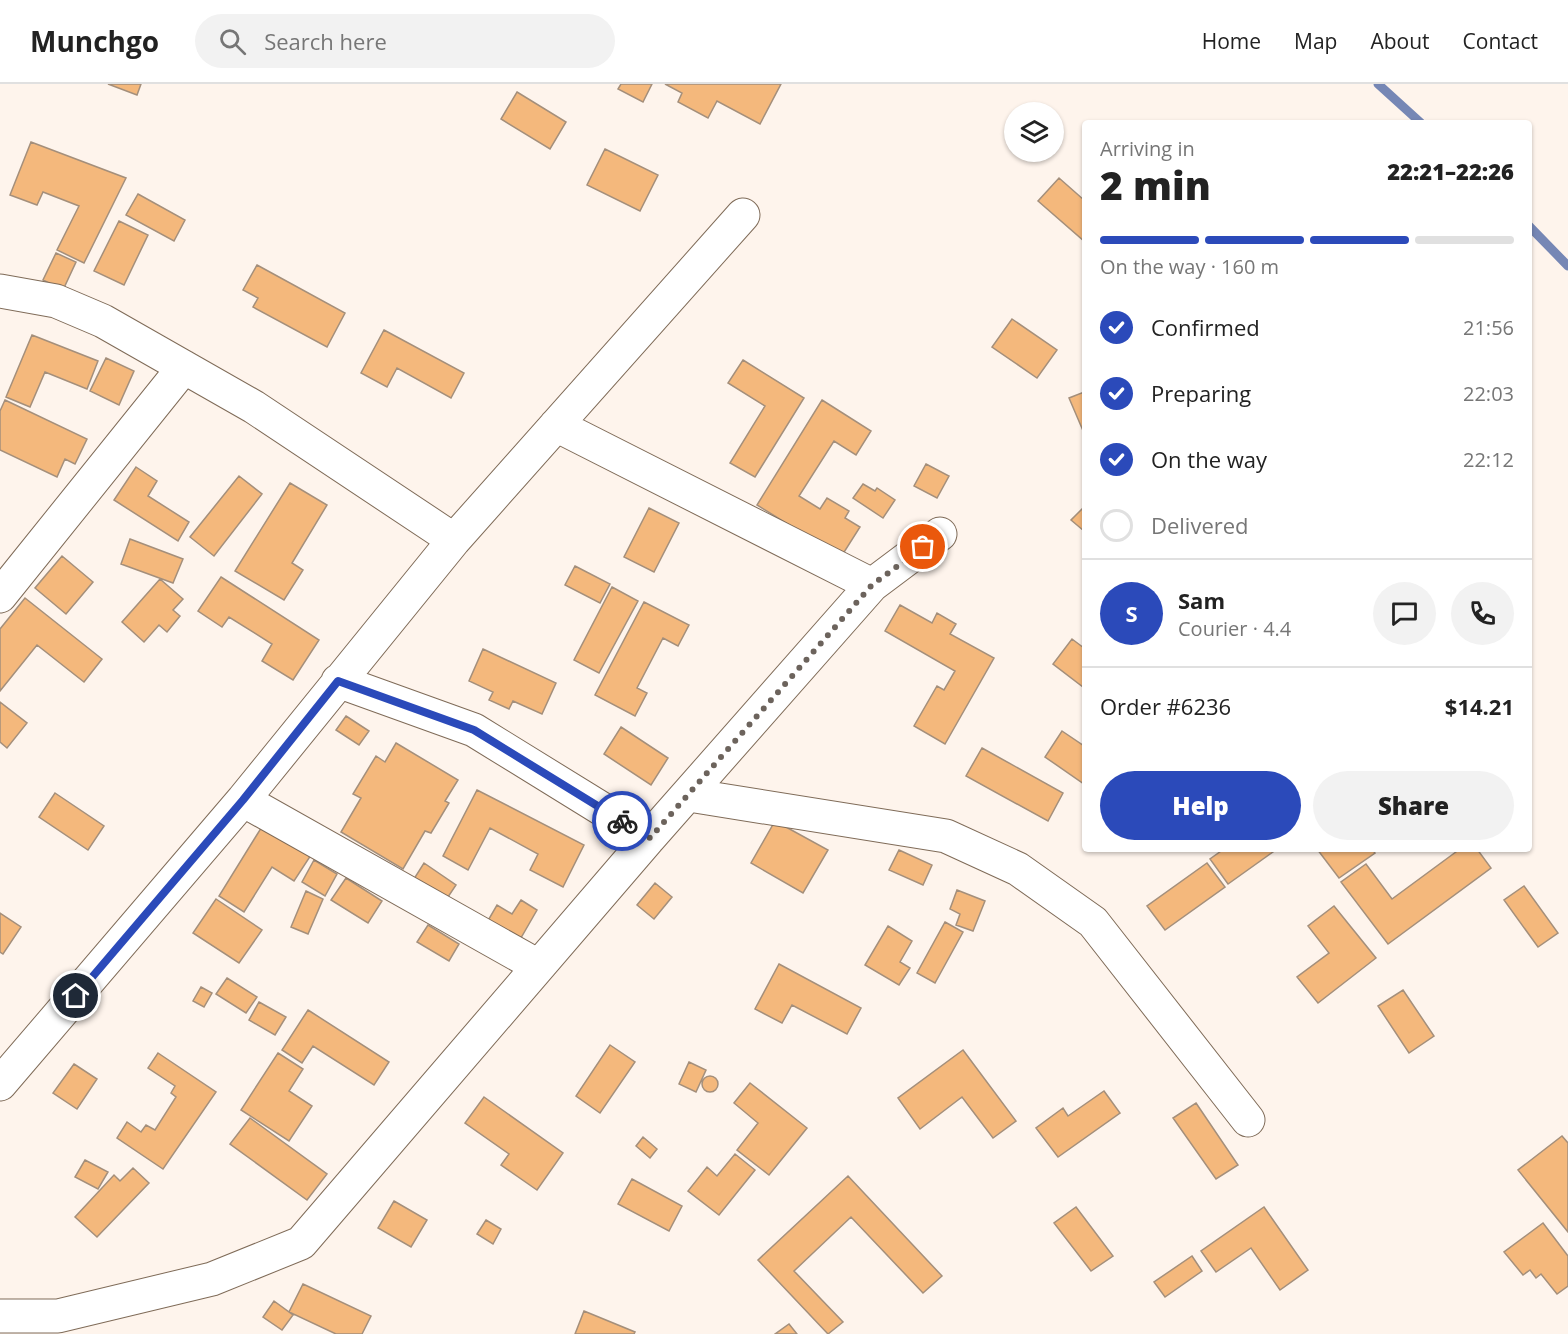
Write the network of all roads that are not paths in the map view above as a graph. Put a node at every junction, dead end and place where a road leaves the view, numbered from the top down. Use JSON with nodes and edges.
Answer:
{"nodes":[{"id":1,"x":743,"y":215,"type":"dead end"},
{"id":2,"x":0,"y":291,"type":"edge"},
{"id":3,"x":184,"y":367,"type":"junction"},
{"id":4,"x":555,"y":425,"type":"junction"},
{"id":5,"x":940,"y":534,"type":"dead end"},
{"id":6,"x":454,"y":540,"type":"junction"},
{"id":7,"x":872,"y":585,"type":"junction"},
{"id":8,"x":0,"y":596,"type":"edge"},
{"id":9,"x":338,"y":681,"type":"junction"},
{"id":10,"x":689,"y":795,"type":"junction"},
{"id":11,"x":243,"y":800,"type":"junction"},
{"id":12,"x":650,"y":838,"type":"junction"},
{"id":13,"x":538,"y":966,"type":"junction"},
{"id":14,"x":0,"y":1084,"type":"edge"},
{"id":15,"x":1248,"y":1120,"type":"dead end"},
{"id":16,"x":0,"y":1316,"type":"edge"}],
"edges":[{"from":1,"to":4,"type":"street"},
{"from":2,"to":3,"type":"street"},
{"from":3,"to":6,"type":"street"},
{"from":3,"to":8,"type":"street"},
{"from":4,"to":6,"type":"street"},
{"from":4,"to":7,"type":"street"},
{"from":5,"to":7,"type":"street"},
{"from":6,"to":9,"type":"street"},
{"from":7,"to":10,"type":"street"},
{"from":9,"to":11,"type":"street"},
{"from":9,"to":12,"type":"street"},
{"from":10,"to":12,"type":"street"},
{"from":10,"to":15,"type":"street"},
{"from":11,"to":13,"type":"street"},
{"from":11,"to":14,"type":"street"},
{"from":12,"to":13,"type":"street"},
{"from":13,"to":16,"type":"street"}]}
